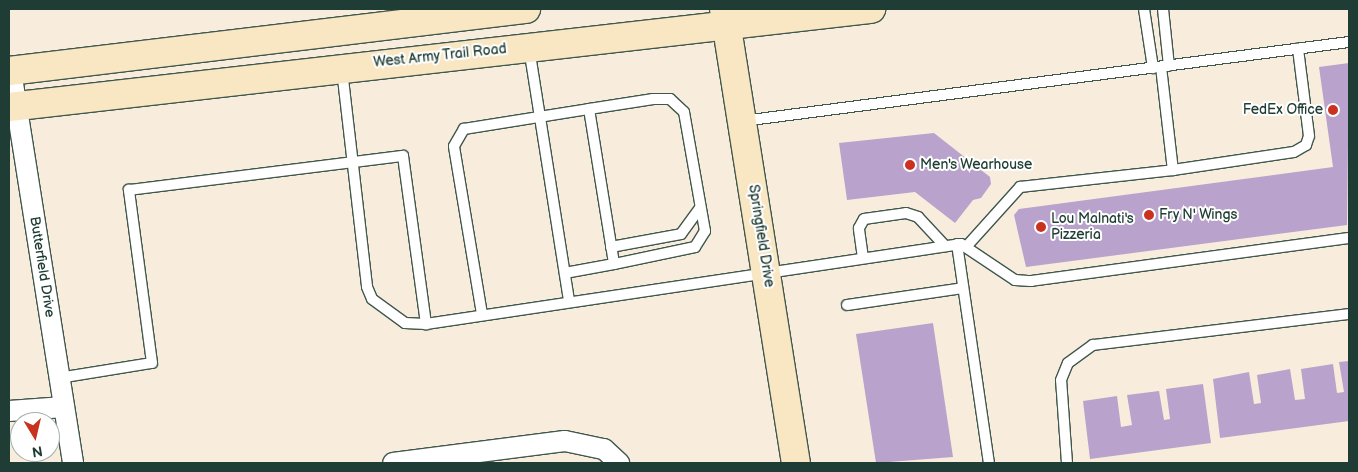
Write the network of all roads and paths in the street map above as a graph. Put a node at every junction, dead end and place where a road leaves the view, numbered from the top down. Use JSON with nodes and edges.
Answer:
{"nodes":[{"id":1,"x":526,"y":9,"type":"edge"},
{"id":2,"x":871,"y":9,"type":"edge"},
{"id":3,"x":1144,"y":9,"type":"edge"},
{"id":4,"x":1163,"y":9,"type":"edge"},
{"id":5,"x":725,"y":18,"type":"edge"},
{"id":6,"x":1349,"y":42,"type":"edge"},
{"id":7,"x":529,"y":47,"type":"junction"},
{"id":8,"x":1298,"y":49,"type":"junction"},
{"id":9,"x":342,"y":67,"type":"junction"},
{"id":10,"x":1161,"y":67,"type":"junction"},
{"id":11,"x":10,"y":68,"type":"edge"},
{"id":12,"x":13,"y":106,"type":"edge"},
{"id":13,"x":589,"y":109,"type":"junction"},
{"id":14,"x":538,"y":116,"type":"junction"},
{"id":15,"x":743,"y":121,"type":"junction"},
{"id":16,"x":350,"y":160,"type":"junction"},
{"id":17,"x":1173,"y":170,"type":"junction"},
{"id":18,"x":700,"y":208,"type":"junction"},
{"id":19,"x":1349,"y":238,"type":"edge"},
{"id":20,"x":945,"y":246,"type":"junction"},
{"id":21,"x":961,"y":246,"type":"junction"},
{"id":22,"x":611,"y":248,"type":"junction"},
{"id":23,"x":863,"y":258,"type":"junction"},
{"id":24,"x":614,"y":264,"type":"junction"},
{"id":25,"x":766,"y":272,"type":"junction"},
{"id":26,"x":565,"y":273,"type":"junction"},
{"id":27,"x":963,"y":288,"type":"junction"},
{"id":28,"x":570,"y":301,"type":"junction"},
{"id":29,"x":848,"y":305,"type":"dead end"},
{"id":30,"x":482,"y":314,"type":"junction"},
{"id":31,"x":1349,"y":314,"type":"edge"},
{"id":32,"x":426,"y":324,"type":"junction"},
{"id":33,"x":59,"y":378,"type":"junction"},
{"id":34,"x":64,"y":407,"type":"junction"},
{"id":35,"x":9,"y":411,"type":"edge"},
{"id":36,"x":73,"y":463,"type":"edge"},
{"id":37,"x":393,"y":463,"type":"edge"},
{"id":38,"x":619,"y":463,"type":"edge"},
{"id":39,"x":796,"y":463,"type":"edge"},
{"id":40,"x":988,"y":463,"type":"edge"},
{"id":41,"x":1067,"y":463,"type":"edge"}],
"edges":[{"from":1,"to":11,"type":"main road"},
{"from":2,"to":5,"type":"main road","name":"West Army Trail Road"},
{"from":3,"to":10,"type":"lane"},
{"from":4,"to":10,"type":"lane"},
{"from":5,"to":7,"type":"main road","name":"West Army Trail Road"},
{"from":5,"to":15,"type":"main road","name":"Springfield Drive"},
{"from":6,"to":8,"type":"lane"},
{"from":7,"to":9,"type":"main road","name":"West Army Trail Road"},
{"from":7,"to":14,"type":"lane"},
{"from":8,"to":10,"type":"lane"},
{"from":8,"to":17,"type":"lane"},
{"from":9,"to":12,"type":"main road","name":"West Army Trail Road"},
{"from":9,"to":16,"type":"lane"},
{"from":10,"to":15,"type":"lane"},
{"from":10,"to":17,"type":"lane"},
{"from":11,"to":12,"type":"street","name":"Butterfield Drive"},
{"from":12,"to":33,"type":"street","name":"Butterfield Drive"},
{"from":13,"to":14,"type":"lane"},
{"from":13,"to":18,"type":"lane"},
{"from":13,"to":22,"type":"lane"},
{"from":14,"to":26,"type":"lane"},
{"from":14,"to":30,"type":"lane"},
{"from":15,"to":25,"type":"main road","name":"Springfield Drive"},
{"from":16,"to":32,"type":"lane"},
{"from":16,"to":32,"type":"lane"},
{"from":16,"to":33,"type":"lane"},
{"from":17,"to":21,"type":"lane"},
{"from":18,"to":22,"type":"lane"},
{"from":18,"to":24,"type":"lane"},
{"from":19,"to":21,"type":"lane"},
{"from":20,"to":21,"type":"lane"},
{"from":20,"to":23,"type":"lane"},
{"from":20,"to":23,"type":"lane"},
{"from":21,"to":27,"type":"lane"},
{"from":22,"to":24,"type":"lane"},
{"from":23,"to":25,"type":"lane"},
{"from":24,"to":26,"type":"lane"},
{"from":25,"to":28,"type":"lane"},
{"from":25,"to":39,"type":"main road","name":"Springfield Drive"},
{"from":26,"to":28,"type":"lane"},
{"from":27,"to":29,"type":"lane"},
{"from":27,"to":40,"type":"lane"},
{"from":28,"to":30,"type":"lane"},
{"from":30,"to":32,"type":"lane"},
{"from":31,"to":41,"type":"lane"},
{"from":33,"to":34,"type":"street","name":"Butterfield Drive"},
{"from":34,"to":35,"type":"street"},
{"from":34,"to":36,"type":"street","name":"Butterfield Drive"},
{"from":37,"to":38,"type":"street"}]}
